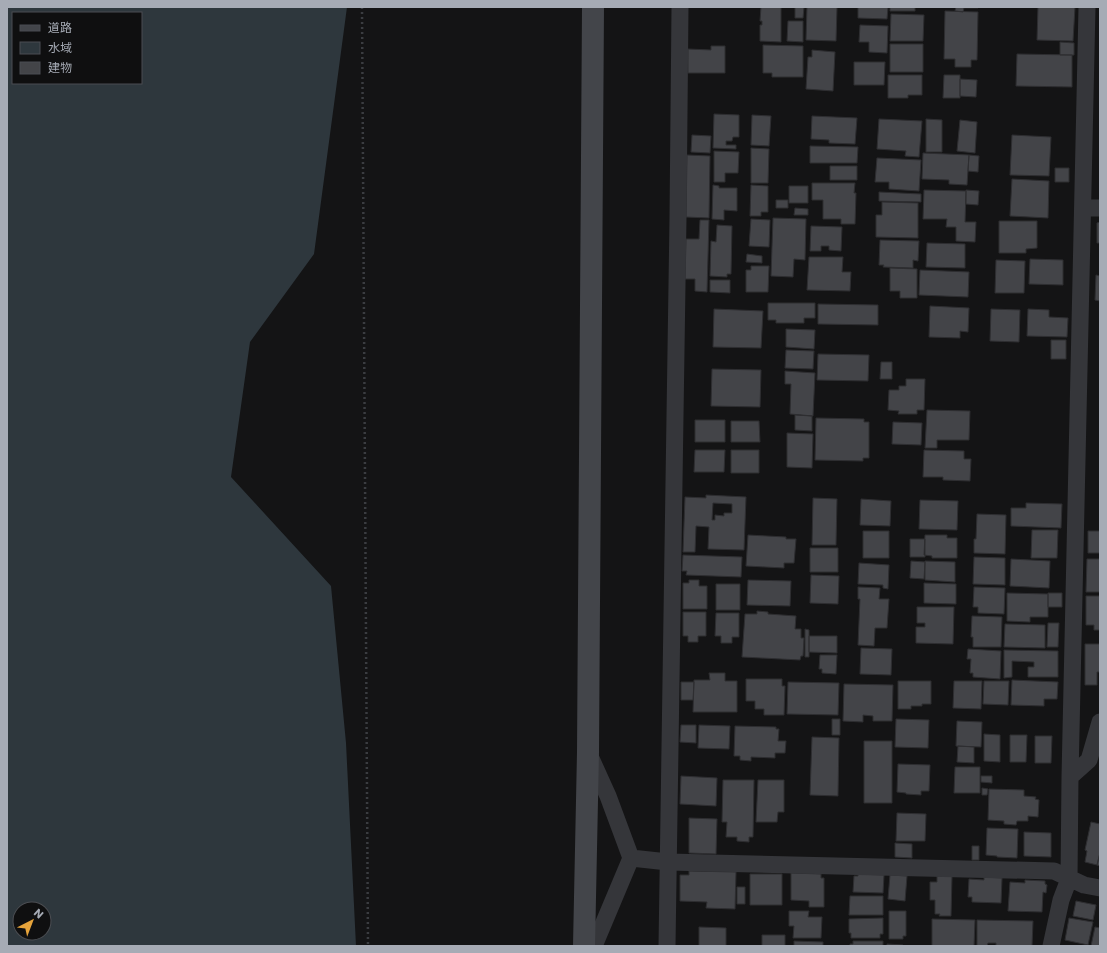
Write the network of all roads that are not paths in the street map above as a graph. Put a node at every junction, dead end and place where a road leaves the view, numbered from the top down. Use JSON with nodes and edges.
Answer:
{"nodes":[{"id":1,"x":593,"y":7,"type":"edge"},
{"id":2,"x":680,"y":7,"type":"edge"},
{"id":3,"x":1088,"y":7,"type":"edge"},
{"id":4,"x":1083,"y":208,"type":"junction"},
{"id":5,"x":1100,"y":208,"type":"edge"},
{"id":6,"x":1100,"y":722,"type":"edge"},
{"id":7,"x":588,"y":752,"type":"junction"},
{"id":8,"x":1070,"y":777,"type":"junction"},
{"id":9,"x":631,"y":858,"type":"junction"},
{"id":10,"x":668,"y":862,"type":"junction"},
{"id":11,"x":1069,"y":879,"type":"junction"},
{"id":12,"x":1100,"y":888,"type":"edge"},
{"id":13,"x":584,"y":946,"type":"edge"},
{"id":14,"x":594,"y":946,"type":"edge"},
{"id":15,"x":667,"y":946,"type":"edge"},
{"id":16,"x":1051,"y":946,"type":"edge"}],
"edges":[{"from":1,"to":7,"type":"street"},
{"from":2,"to":10,"type":"street"},
{"from":3,"to":4,"type":"street"},
{"from":4,"to":5,"type":"street"},
{"from":4,"to":8,"type":"street"},
{"from":6,"to":8,"type":"street"},
{"from":7,"to":9,"type":"street"},
{"from":7,"to":13,"type":"street"},
{"from":8,"to":11,"type":"street"},
{"from":9,"to":10,"type":"street"},
{"from":9,"to":14,"type":"street"},
{"from":10,"to":11,"type":"street"},
{"from":10,"to":15,"type":"street"},
{"from":11,"to":12,"type":"street"},
{"from":11,"to":16,"type":"street"}]}
